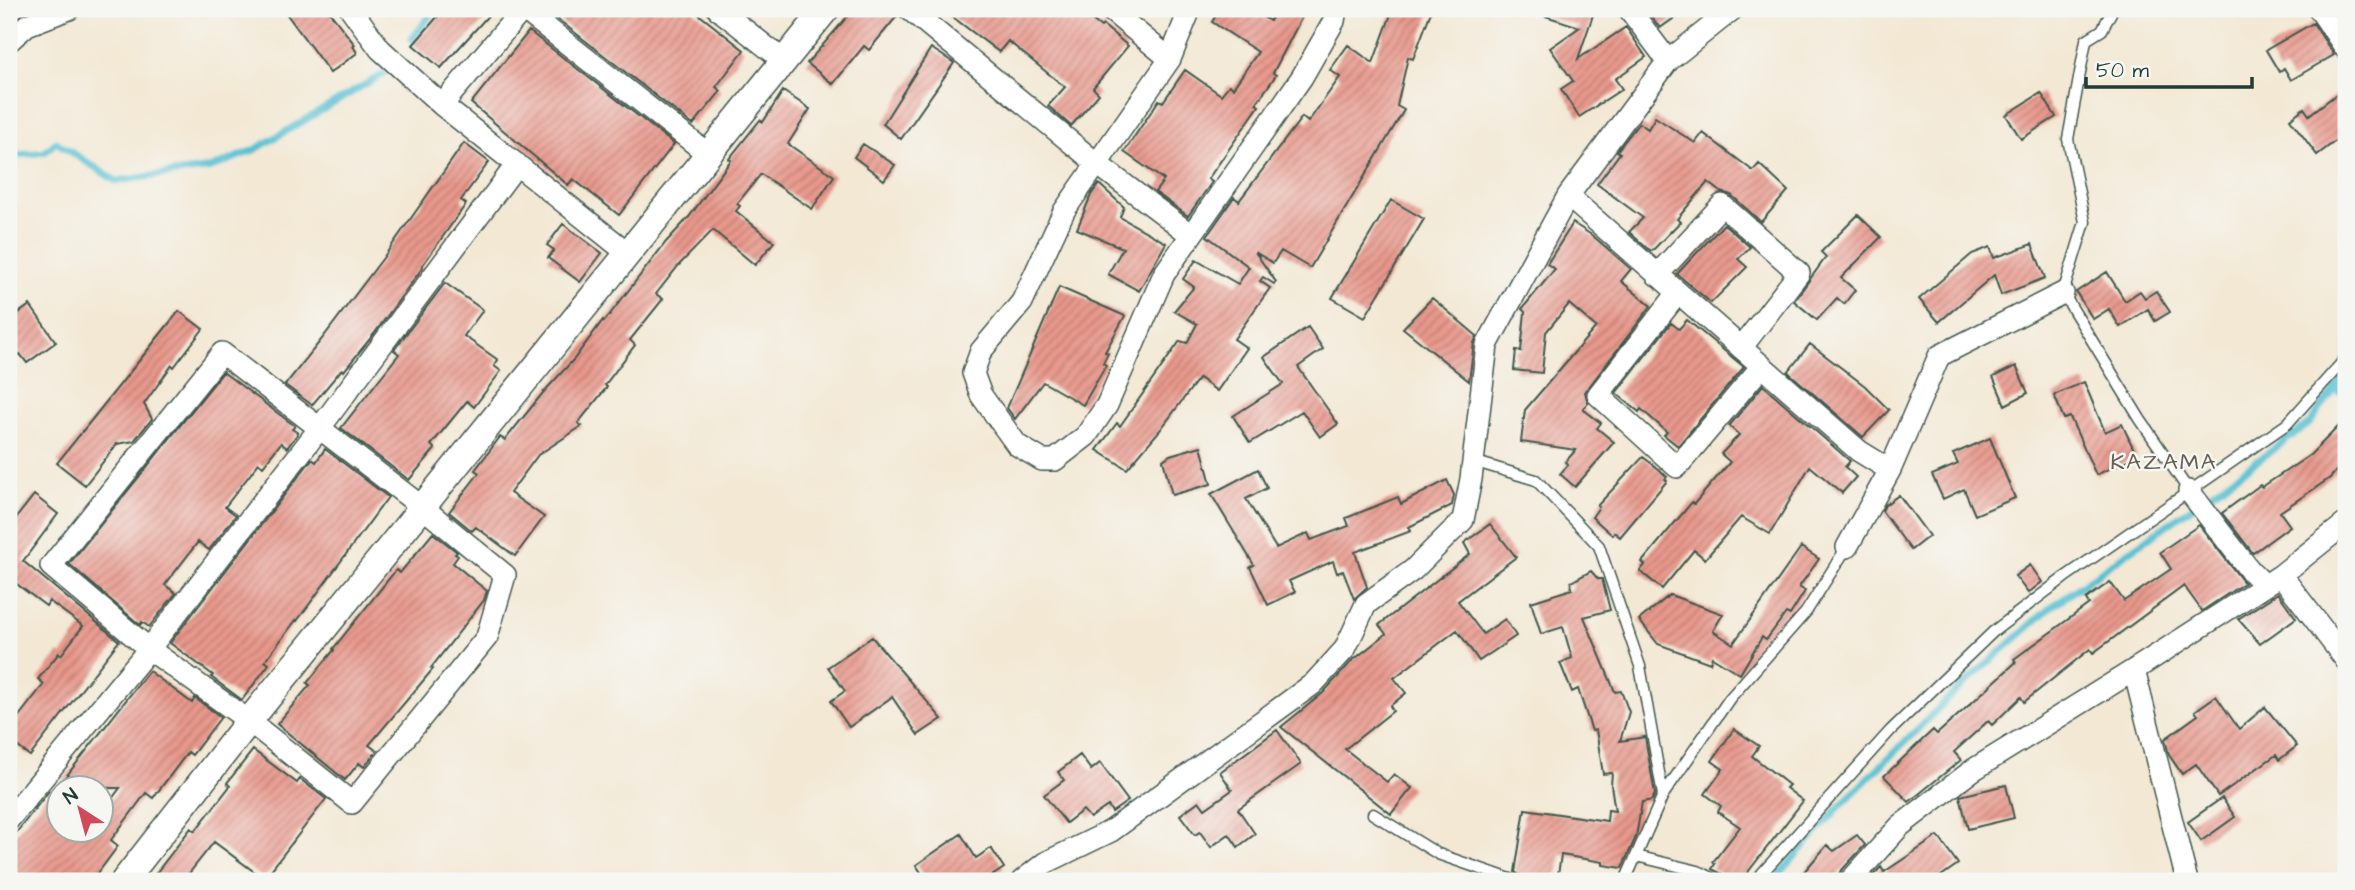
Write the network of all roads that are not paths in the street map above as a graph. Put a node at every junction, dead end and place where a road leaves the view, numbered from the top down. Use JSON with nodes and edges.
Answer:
{"nodes":[{"id":1,"x":69,"y":9,"type":"edge"},
{"id":2,"x":351,"y":9,"type":"edge"},
{"id":3,"x":718,"y":9,"type":"edge"},
{"id":4,"x":826,"y":9,"type":"edge"},
{"id":5,"x":909,"y":9,"type":"edge"},
{"id":6,"x":1109,"y":9,"type":"edge"},
{"id":7,"x":1191,"y":9,"type":"edge"},
{"id":8,"x":1336,"y":9,"type":"edge"},
{"id":9,"x":1629,"y":9,"type":"edge"},
{"id":10,"x":2113,"y":9,"type":"edge"},
{"id":11,"x":2319,"y":9,"type":"edge"},
{"id":12,"x":1721,"y":13,"type":"edge"},
{"id":13,"x":9,"y":40,"type":"edge"},
{"id":14,"x":2346,"y":49,"type":"edge"},
{"id":15,"x":1170,"y":59,"type":"junction"},
{"id":16,"x":783,"y":60,"type":"junction"},
{"id":17,"x":1668,"y":61,"type":"junction"},
{"id":18,"x":442,"y":105,"type":"junction"},
{"id":19,"x":708,"y":154,"type":"junction"},
{"id":20,"x":1096,"y":163,"type":"junction"},
{"id":21,"x":517,"y":164,"type":"junction"},
{"id":22,"x":1568,"y":196,"type":"junction"},
{"id":23,"x":1191,"y":235,"type":"junction"},
{"id":24,"x":629,"y":254,"type":"junction"},
{"id":25,"x":1657,"y":275,"type":"junction"},
{"id":26,"x":1678,"y":293,"type":"junction"},
{"id":27,"x":2063,"y":293,"type":"junction"},
{"id":28,"x":1741,"y":348,"type":"junction"},
{"id":29,"x":2346,"y":358,"type":"edge"},
{"id":30,"x":1762,"y":366,"type":"junction"},
{"id":31,"x":319,"y":429,"type":"junction"},
{"id":32,"x":1473,"y":461,"type":"junction"},
{"id":33,"x":1890,"y":470,"type":"junction"},
{"id":34,"x":2193,"y":497,"type":"junction"},
{"id":35,"x":422,"y":507,"type":"junction"},
{"id":36,"x":2346,"y":523,"type":"edge"},
{"id":37,"x":1847,"y":547,"type":"joint"},
{"id":38,"x":2273,"y":581,"type":"junction"},
{"id":39,"x":149,"y":649,"type":"junction"},
{"id":40,"x":2346,"y":660,"type":"edge"},
{"id":41,"x":2134,"y":670,"type":"junction"},
{"id":42,"x":249,"y":721,"type":"junction"},
{"id":43,"x":1663,"y":795,"type":"junction"},
{"id":44,"x":1373,"y":814,"type":"dead end"},
{"id":45,"x":9,"y":819,"type":"edge"},
{"id":46,"x":1636,"y":856,"type":"junction"},
{"id":47,"x":124,"y":881,"type":"edge"},
{"id":48,"x":1022,"y":881,"type":"edge"},
{"id":49,"x":1516,"y":881,"type":"edge"},
{"id":50,"x":1625,"y":881,"type":"edge"},
{"id":51,"x":1718,"y":881,"type":"edge"},
{"id":52,"x":1755,"y":881,"type":"edge"},
{"id":53,"x":1850,"y":881,"type":"edge"},
{"id":54,"x":2187,"y":881,"type":"edge"}],
"edges":[{"from":1,"to":13,"type":"street"},
{"from":2,"to":18,"type":"street"},
{"from":3,"to":16,"type":"street"},
{"from":4,"to":16,"type":"street"},
{"from":5,"to":20,"type":"street"},
{"from":6,"to":15,"type":"street"},
{"from":7,"to":15,"type":"street"},
{"from":8,"to":23,"type":"street"},
{"from":9,"to":17,"type":"street"},
{"from":10,"to":27,"type":"lane"},
{"from":11,"to":14,"type":"street"},
{"from":12,"to":17,"type":"street"},
{"from":15,"to":20,"type":"street"},
{"from":16,"to":19,"type":"street"},
{"from":17,"to":22,"type":"street"},
{"from":18,"to":19,"type":"street"},
{"from":18,"to":21,"type":"street"},
{"from":19,"to":24,"type":"street"},
{"from":20,"to":23,"type":"street"},
{"from":20,"to":23,"type":"street"},
{"from":21,"to":24,"type":"street"},
{"from":21,"to":31,"type":"street"},
{"from":22,"to":25,"type":"street"},
{"from":22,"to":32,"type":"street"},
{"from":24,"to":35,"type":"street"},
{"from":25,"to":26,"type":"street"},
{"from":25,"to":28,"type":"street"},
{"from":26,"to":28,"type":"street"},
{"from":26,"to":30,"type":"street"},
{"from":27,"to":33,"type":"street"},
{"from":27,"to":34,"type":"lane"},
{"from":28,"to":30,"type":"street"},
{"from":29,"to":34,"type":"lane"},
{"from":30,"to":33,"type":"street"},
{"from":31,"to":35,"type":"street"},
{"from":31,"to":39,"type":"street"},
{"from":31,"to":39,"type":"street"},
{"from":32,"to":43,"type":"lane"},
{"from":32,"to":48,"type":"street"},
{"from":33,"to":37,"type":"street"},
{"from":34,"to":38,"type":"street"},
{"from":34,"to":52,"type":"lane"},
{"from":35,"to":42,"type":"street"},
{"from":35,"to":42,"type":"street"},
{"from":36,"to":38,"type":"street"},
{"from":37,"to":43,"type":"lane"},
{"from":38,"to":40,"type":"street"},
{"from":38,"to":41,"type":"street"},
{"from":39,"to":42,"type":"street"},
{"from":39,"to":45,"type":"street"},
{"from":41,"to":53,"type":"street"},
{"from":41,"to":54,"type":"street"},
{"from":42,"to":47,"type":"street"},
{"from":43,"to":46,"type":"lane"},
{"from":44,"to":49,"type":"lane"},
{"from":46,"to":50,"type":"lane"},
{"from":46,"to":51,"type":"lane"}]}
